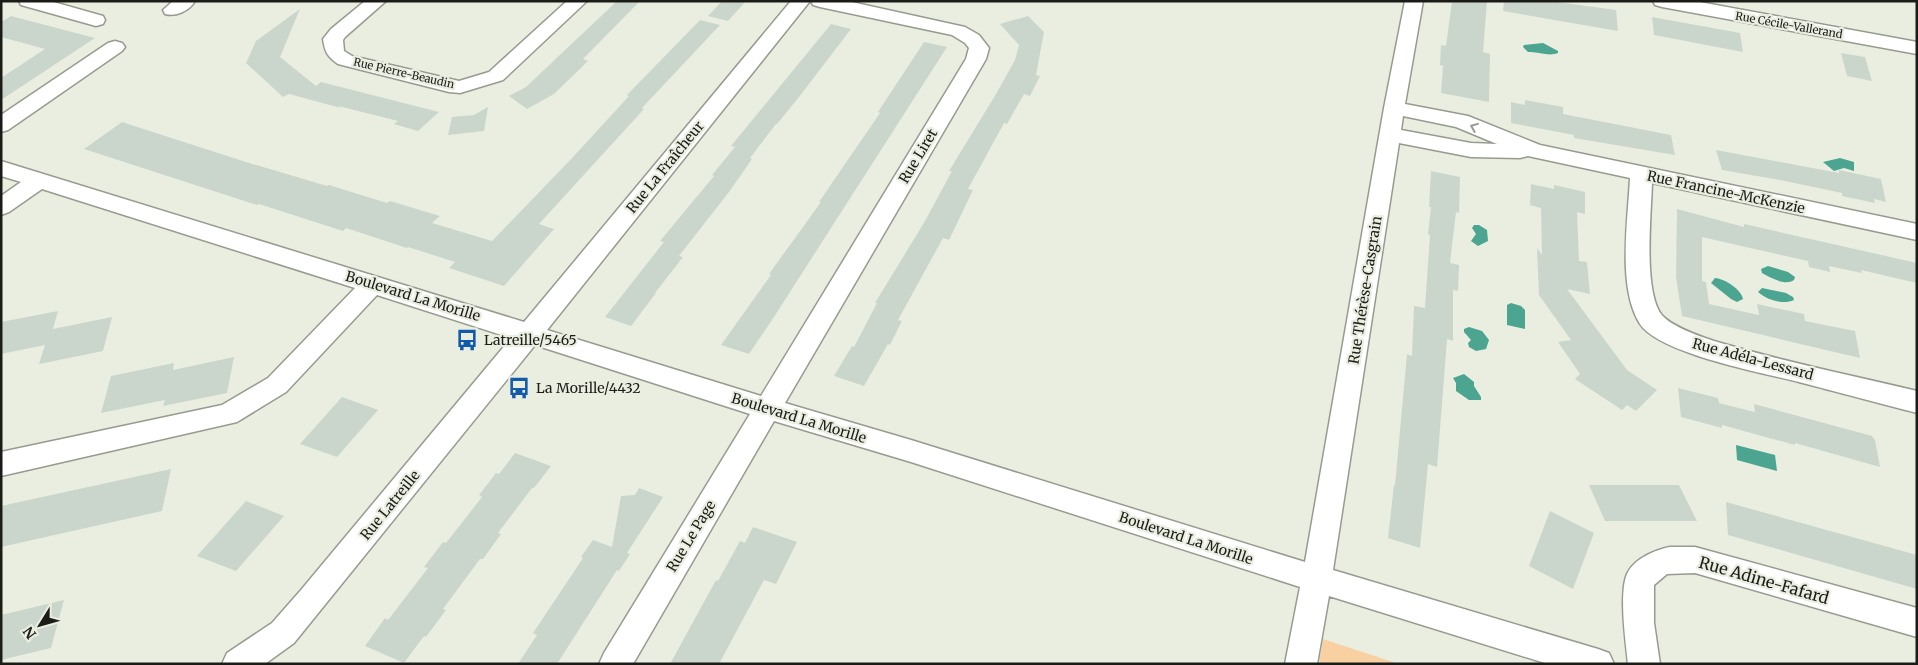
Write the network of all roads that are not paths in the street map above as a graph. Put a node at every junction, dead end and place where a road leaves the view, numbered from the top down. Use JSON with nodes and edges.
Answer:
{"nodes":[{"id":1,"x":28,"y":1,"type":"edge"},
{"id":2,"x":378,"y":1,"type":"edge"},
{"id":3,"x":578,"y":1,"type":"edge"},
{"id":4,"x":801,"y":1,"type":"edge"},
{"id":5,"x":820,"y":1,"type":"edge"},
{"id":6,"x":1414,"y":1,"type":"edge"},
{"id":7,"x":1662,"y":1,"type":"edge"},
{"id":8,"x":96,"y":20,"type":"dead end"},
{"id":9,"x":115,"y":47,"type":"dead end"},
{"id":10,"x":1917,"y":48,"type":"edge"},
{"id":11,"x":1394,"y":108,"type":"junction"},
{"id":12,"x":1,"y":125,"type":"edge"},
{"id":13,"x":1391,"y":135,"type":"junction"},
{"id":14,"x":1536,"y":152,"type":"junction"},
{"id":15,"x":1,"y":168,"type":"edge"},
{"id":16,"x":1641,"y":174,"type":"junction"},
{"id":17,"x":40,"y":179,"type":"junction"},
{"id":18,"x":1,"y":207,"type":"edge"},
{"id":19,"x":1917,"y":232,"type":"edge"},
{"id":20,"x":373,"y":284,"type":"junction"},
{"id":21,"x":529,"y":332,"type":"junction"},
{"id":22,"x":1917,"y":402,"type":"edge"},
{"id":23,"x":768,"y":409,"type":"junction"},
{"id":24,"x":1,"y":464,"type":"edge"},
{"id":25,"x":1317,"y":579,"type":"junction"},
{"id":26,"x":1917,"y":624,"type":"edge"},
{"id":27,"x":238,"y":664,"type":"edge"},
{"id":28,"x":614,"y":664,"type":"edge"},
{"id":29,"x":1300,"y":664,"type":"edge"},
{"id":30,"x":1598,"y":664,"type":"edge"},
{"id":31,"x":1644,"y":664,"type":"edge"}],
"edges":[{"from":1,"to":8,"type":"street"},
{"from":2,"to":3,"type":"street","name":"Rue Pierre-Beaudin"},
{"from":4,"to":21,"type":"street","name":"Rue La Fraîcheur"},
{"from":5,"to":23,"type":"street","name":"Rue Liret"},
{"from":6,"to":11,"type":"street","name":"Rue Thérèse-Casgrain"},
{"from":7,"to":10,"type":"street","name":"Rue Cécile-Vallerand"},
{"from":9,"to":12,"type":"street"},
{"from":11,"to":13,"type":"street","name":"Rue Thérèse-Casgrain"},
{"from":14,"to":11,"type":"street","name":"Rue Francine-McKenzie","one_way":true},
{"from":13,"to":14,"type":"street","name":"Rue Francine-McKenzie"},
{"from":13,"to":25,"type":"street","name":"Rue Thérèse-Casgrain"},
{"from":14,"to":16,"type":"street","name":"Rue Francine-McKenzie"},
{"from":15,"to":17,"type":"street","name":"Boulevard La Morille"},
{"from":16,"to":19,"type":"street","name":"Rue Francine-McKenzie"},
{"from":16,"to":22,"type":"street","name":"Rue Adéla-Lessard"},
{"from":17,"to":18,"type":"street"},
{"from":17,"to":20,"type":"street","name":"Boulevard La Morille"},
{"from":20,"to":21,"type":"street","name":"Boulevard La Morille"},
{"from":20,"to":24,"type":"street"},
{"from":21,"to":23,"type":"street","name":"Boulevard La Morille"},
{"from":21,"to":27,"type":"street","name":"Rue Latreille"},
{"from":23,"to":25,"type":"street","name":"Boulevard La Morille"},
{"from":23,"to":28,"type":"street","name":"Rue Le Page"},
{"from":25,"to":29,"type":"street","name":"Rue Thérèse-Casgrain"},
{"from":25,"to":30,"type":"street","name":"Boulevard La Morille"},
{"from":26,"to":31,"type":"street","name":"Rue Adine-Fafard"}]}
